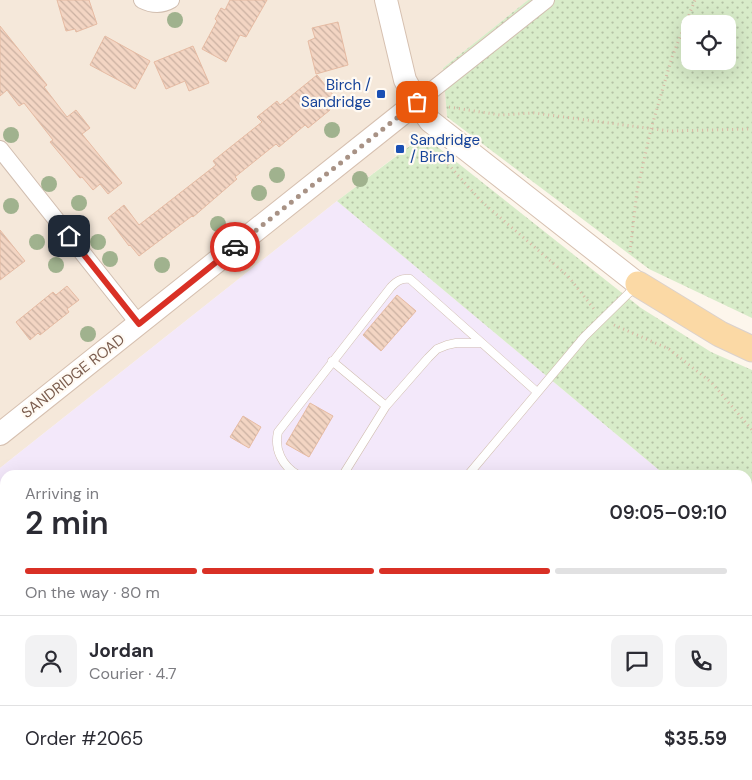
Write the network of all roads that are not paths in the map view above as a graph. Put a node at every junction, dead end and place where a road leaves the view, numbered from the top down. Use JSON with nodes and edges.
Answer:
{"nodes":[{"id":1,"x":142,"y":0,"type":"edge"},
{"id":2,"x":171,"y":0,"type":"edge"},
{"id":3,"x":386,"y":0,"type":"edge"},
{"id":4,"x":546,"y":0,"type":"edge"},
{"id":5,"x":417,"y":102,"type":"junction"},
{"id":6,"x":0,"y":149,"type":"edge"},
{"id":7,"x":632,"y":279,"type":"junction"},
{"id":8,"x":139,"y":324,"type":"junction"},
{"id":9,"x":481,"y":343,"type":"junction"},
{"id":10,"x":752,"y":349,"type":"edge"},
{"id":11,"x":332,"y":361,"type":"junction"},
{"id":12,"x":537,"y":392,"type":"junction"},
{"id":13,"x":386,"y":406,"type":"junction"},
{"id":14,"x":0,"y":434,"type":"edge"},
{"id":15,"x":293,"y":470,"type":"edge"},
{"id":16,"x":346,"y":470,"type":"edge"},
{"id":17,"x":472,"y":470,"type":"edge"}],
"edges":[{"from":1,"to":2,"type":"street"},
{"from":3,"to":5,"type":"street"},
{"from":4,"to":5,"type":"street","name":"SANDRIDGE ROAD"},
{"from":5,"to":7,"type":"street"},
{"from":5,"to":8,"type":"street","name":"SANDRIDGE ROAD"},
{"from":6,"to":8,"type":"street"},
{"from":7,"to":10,"type":"main road"},
{"from":7,"to":12,"type":"lane"},
{"from":8,"to":14,"type":"street","name":"SANDRIDGE ROAD"},
{"from":9,"to":11,"type":"lane"},
{"from":9,"to":12,"type":"lane"},
{"from":9,"to":13,"type":"lane"},
{"from":11,"to":13,"type":"lane"},
{"from":11,"to":15,"type":"lane"},
{"from":12,"to":17,"type":"lane"},
{"from":13,"to":16,"type":"lane"}]}
